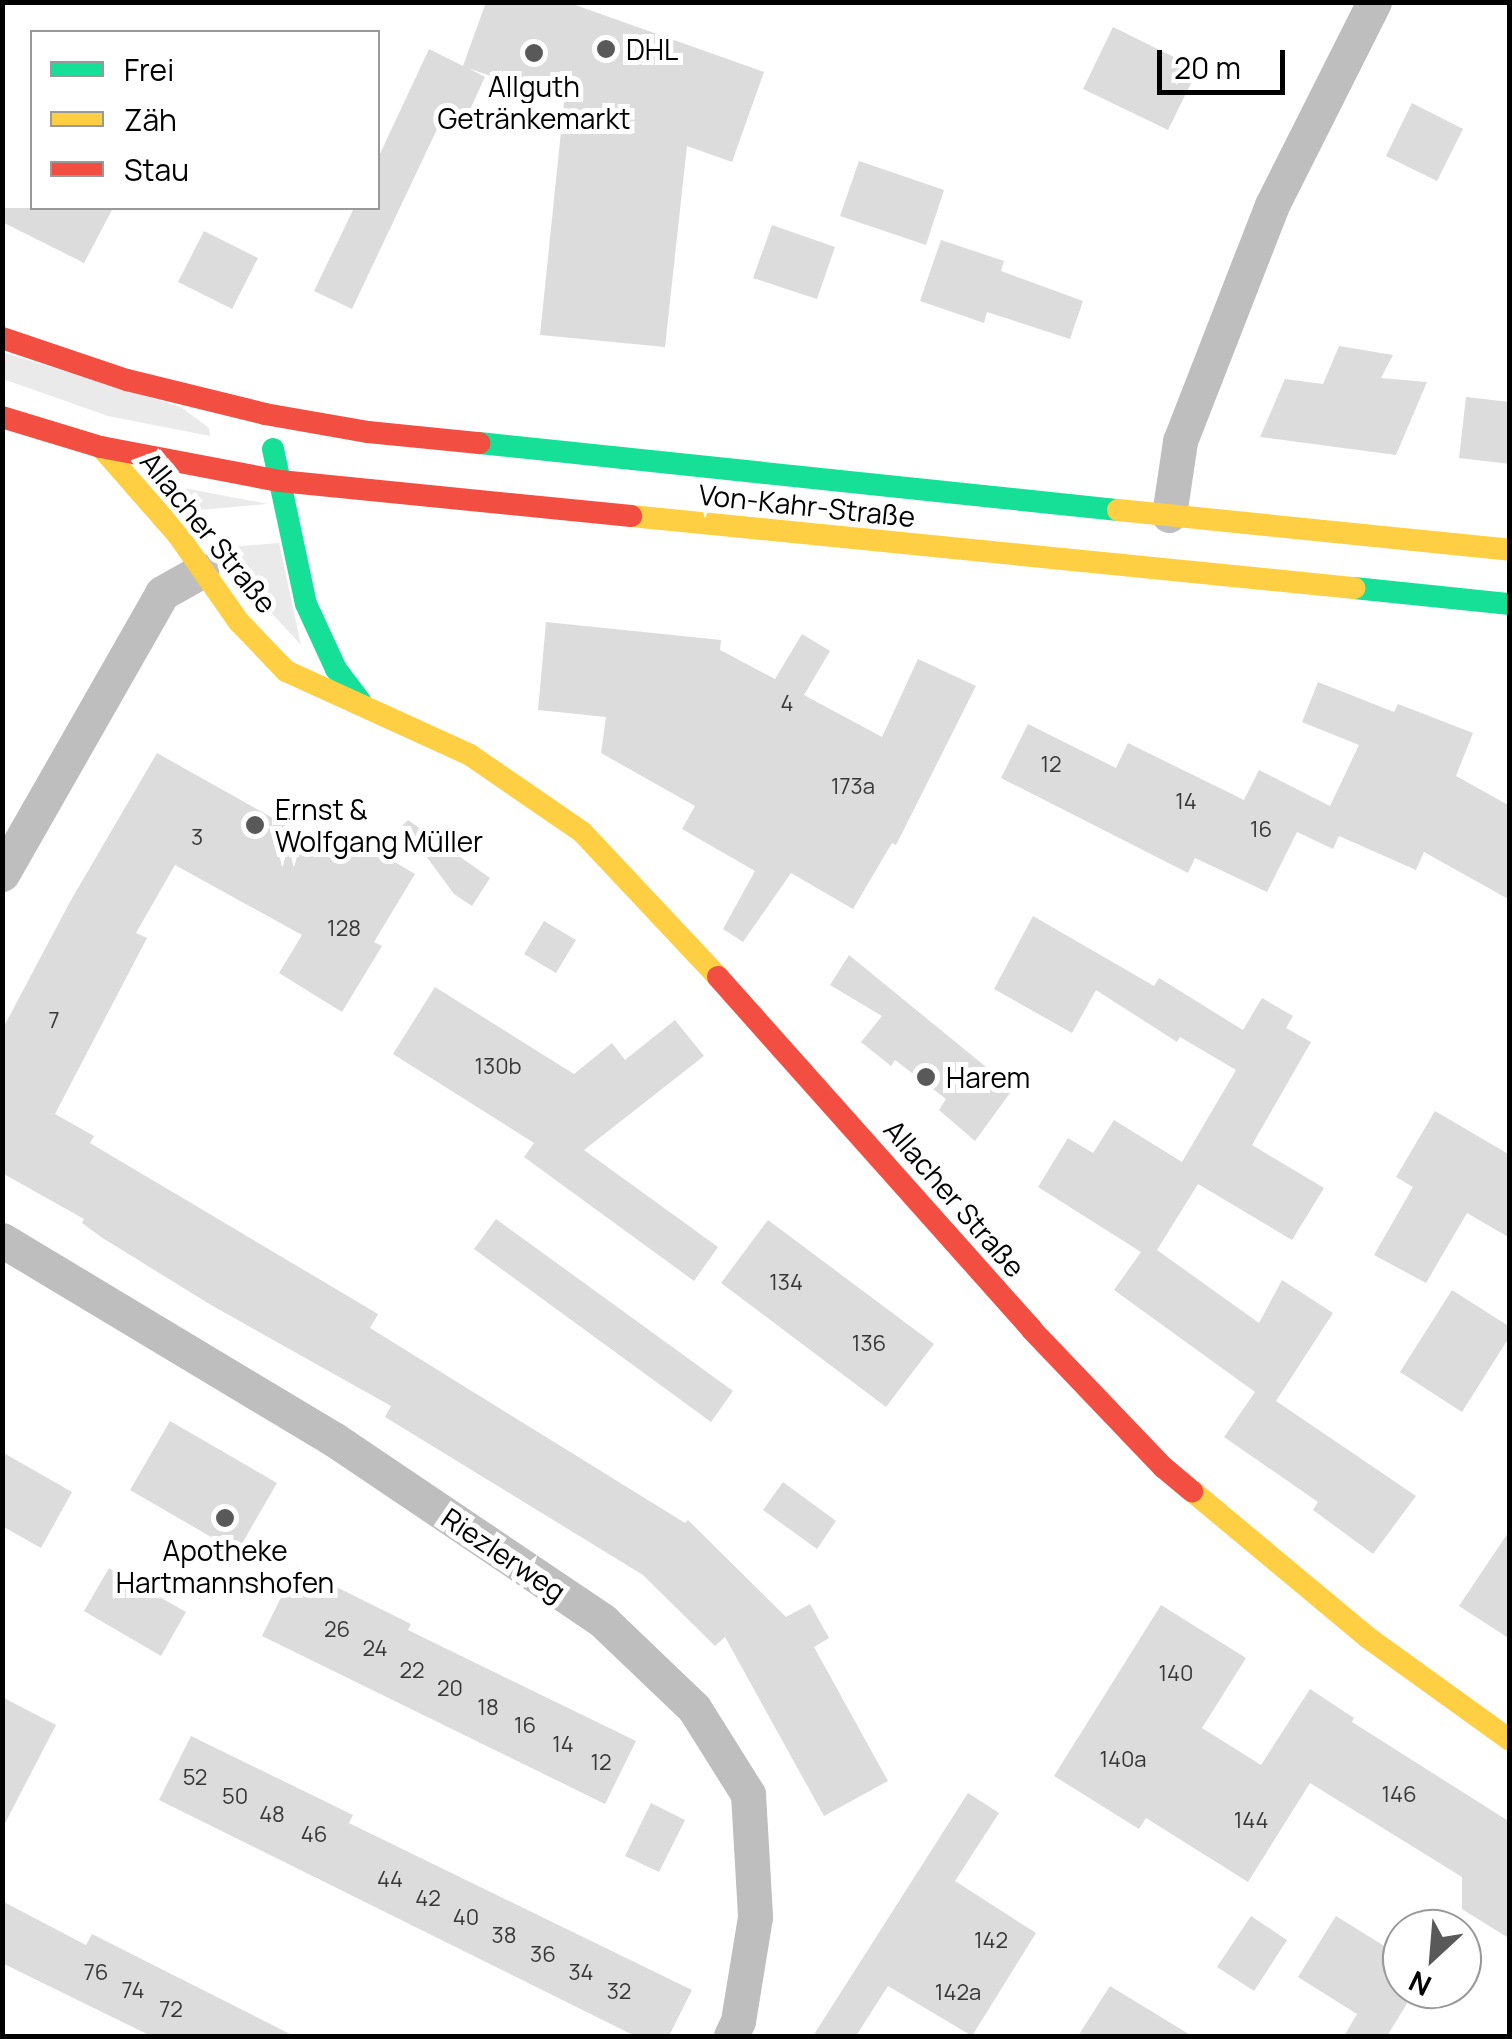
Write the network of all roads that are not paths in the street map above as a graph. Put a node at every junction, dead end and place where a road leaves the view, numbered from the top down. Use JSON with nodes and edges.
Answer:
{"nodes":[{"id":1,"x":1374,"y":2,"type":"edge"},
{"id":2,"x":2,"y":338,"type":"edge"},
{"id":3,"x":265,"y":414,"type":"junction"},
{"id":4,"x":2,"y":417,"type":"edge"},
{"id":5,"x":101,"y":446,"type":"junction"},
{"id":6,"x":280,"y":482,"type":"junction"},
{"id":7,"x":1169,"y":516,"type":"junction"},
{"id":8,"x":1510,"y":550,"type":"edge"},
{"id":9,"x":200,"y":571,"type":"junction"},
{"id":10,"x":1510,"y":604,"type":"edge"},
{"id":11,"x":360,"y":701,"type":"junction"},
{"id":12,"x":2,"y":874,"type":"edge"},
{"id":13,"x":2,"y":1240,"type":"edge"},
{"id":14,"x":1510,"y":1740,"type":"edge"},
{"id":15,"x":731,"y":2036,"type":"edge"}],
"edges":[{"from":1,"to":7,"type":"street"},
{"from":2,"to":3,"type":"main road","name":"Von-Kahr-Straße"},
{"from":3,"to":6,"type":"main road","name":"Allacher Straße"},
{"from":3,"to":7,"type":"main road","name":"Von-Kahr-Straße"},
{"from":4,"to":5,"type":"main road","name":"Allacher Straße"},
{"from":5,"to":6,"type":"main road","name":"Von-Kahr-Straße"},
{"from":5,"to":9,"type":"main road","name":"Allacher Straße"},
{"from":6,"to":10,"type":"main road","name":"Von-Kahr-Straße"},
{"from":6,"to":11,"type":"main road","name":"Allacher Straße"},
{"from":7,"to":8,"type":"main road","name":"Von-Kahr-Straße"},
{"from":9,"to":11,"type":"main road","name":"Allacher Straße"},
{"from":9,"to":12,"type":"street"},
{"from":11,"to":14,"type":"main road","name":"Allacher Straße"},
{"from":13,"to":15,"type":"street","name":"Riezlerweg"}]}
